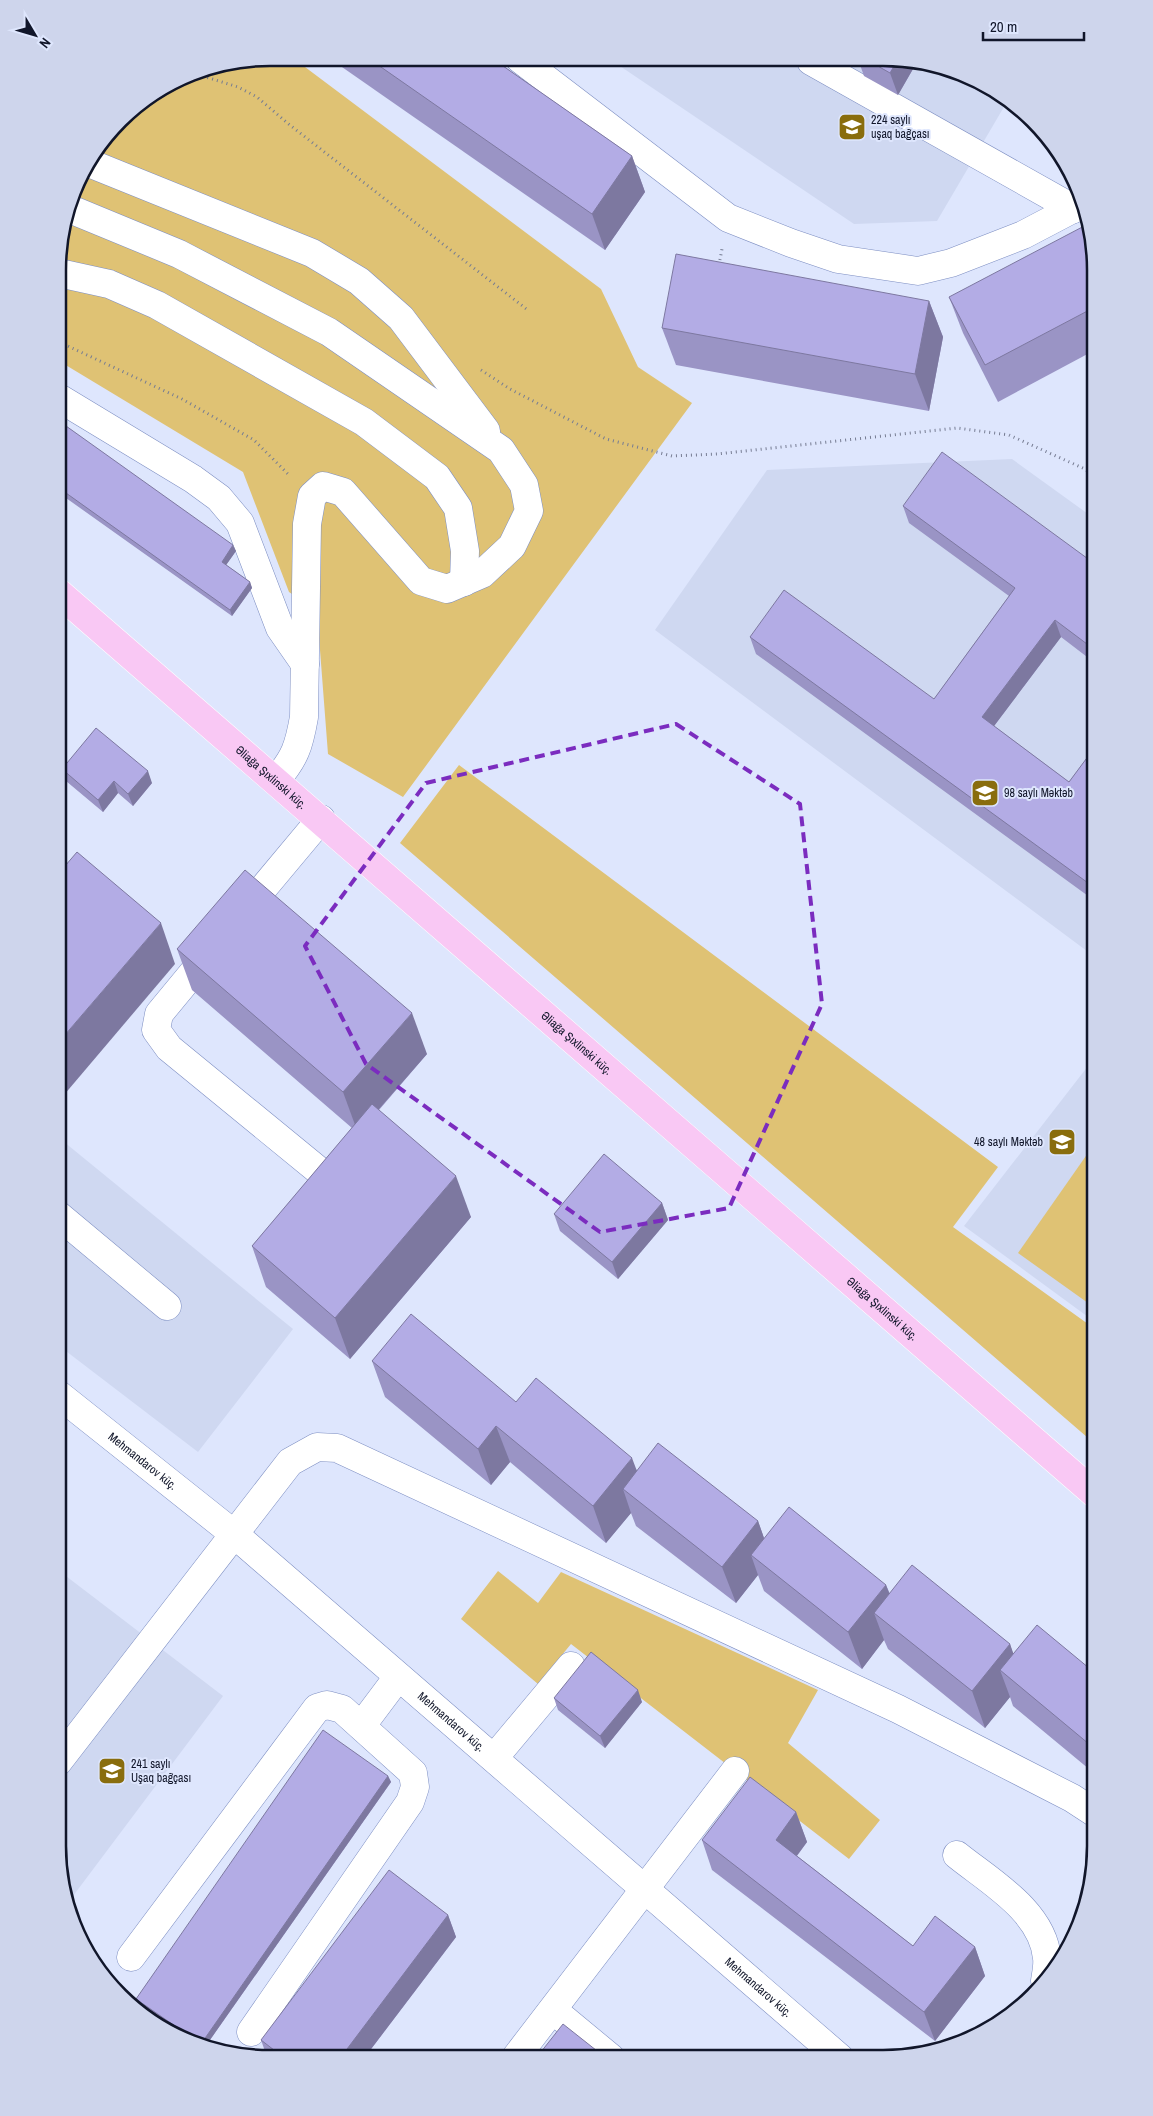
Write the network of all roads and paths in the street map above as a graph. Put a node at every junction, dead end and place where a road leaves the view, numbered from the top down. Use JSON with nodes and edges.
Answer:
{"nodes":[{"id":1,"x":529,"y":66,"type":"edge"},
{"id":2,"x":820,"y":66,"type":"edge"},
{"id":3,"x":205,"y":77,"type":"edge"},
{"id":4,"x":96,"y":166,"type":"edge"},
{"id":5,"x":1076,"y":204,"type":"edge"},
{"id":6,"x":1077,"y":207,"type":"edge"},
{"id":7,"x":75,"y":211,"type":"edge"},
{"id":8,"x":728,"y":218,"type":"junction"},
{"id":9,"x":719,"y":266,"type":"edge"},
{"id":10,"x":66,"y":275,"type":"edge"},
{"id":11,"x":529,"y":311,"type":"dead end"},
{"id":12,"x":66,"y":345,"type":"edge"},
{"id":13,"x":479,"y":369,"type":"dead end"},
{"id":14,"x":66,"y":402,"type":"edge"},
{"id":15,"x":501,"y":450,"type":"junction"},
{"id":16,"x":1087,"y":470,"type":"edge"},
{"id":17,"x":312,"y":496,"type":"junction"},
{"id":18,"x":464,"y":582,"type":"junction"},
{"id":19,"x":66,"y":599,"type":"edge"},
{"id":20,"x":305,"y":664,"type":"junction"},
{"id":21,"x":276,"y":780,"type":"junction"},
{"id":22,"x":321,"y":819,"type":"junction"},
{"id":23,"x":329,"y":1180,"type":"edge"},
{"id":24,"x":66,"y":1222,"type":"edge"},
{"id":25,"x":167,"y":1306,"type":"dead end"},
{"id":26,"x":66,"y":1400,"type":"edge"},
{"id":27,"x":1087,"y":1487,"type":"edge"},
{"id":28,"x":234,"y":1534,"type":"junction"},
{"id":29,"x":571,"y":1666,"type":"dead end"},
{"id":30,"x":398,"y":1677,"type":"junction"},
{"id":31,"x":362,"y":1725,"type":"junction"},
{"id":32,"x":66,"y":1752,"type":"edge"},
{"id":33,"x":494,"y":1758,"type":"junction"},
{"id":34,"x":735,"y":1771,"type":"dead end"},
{"id":35,"x":1087,"y":1808,"type":"edge"},
{"id":36,"x":957,"y":1855,"type":"dead end"},
{"id":37,"x":646,"y":1888,"type":"junction"},
{"id":38,"x":131,"y":1957,"type":"dead end"},
{"id":39,"x":1046,"y":1968,"type":"edge"},
{"id":40,"x":553,"y":2010,"type":"junction"},
{"id":41,"x":251,"y":2032,"type":"dead end"},
{"id":42,"x":522,"y":2050,"type":"edge"},
{"id":43,"x":602,"y":2050,"type":"edge"},
{"id":44,"x":831,"y":2050,"type":"edge"}],
"edges":[{"from":1,"to":8,"type":"street"},
{"from":2,"to":5,"type":"street"},
{"from":3,"to":11,"type":"path"},
{"from":4,"to":15,"type":"street"},
{"from":6,"to":8,"type":"street"},
{"from":7,"to":15,"type":"street"},
{"from":8,"to":9,"type":"path"},
{"from":10,"to":18,"type":"street"},
{"from":12,"to":17,"type":"path"},
{"from":13,"to":16,"type":"path"},
{"from":14,"to":20,"type":"street"},
{"from":15,"to":18,"type":"street"},
{"from":17,"to":18,"type":"street"},
{"from":17,"to":20,"type":"street"},
{"from":19,"to":21,"type":"main road","name":"Əliağa Şıxlinski küç."},
{"from":20,"to":21,"type":"street"},
{"from":21,"to":22,"type":"main road","name":"Əliağa Şıxlinski küç."},
{"from":22,"to":23,"type":"street"},
{"from":22,"to":27,"type":"main road","name":"Əliağa Şıxlinski küç."},
{"from":24,"to":25,"type":"street"},
{"from":26,"to":28,"type":"street","name":"Mehmandarov küç."},
{"from":28,"to":30,"type":"street","name":"Mehmandarov küç."},
{"from":28,"to":32,"type":"street"},
{"from":28,"to":35,"type":"street"},
{"from":29,"to":33,"type":"street"},
{"from":30,"to":31,"type":"street"},
{"from":30,"to":33,"type":"street","name":"Mehmandarov küç."},
{"from":31,"to":38,"type":"street"},
{"from":31,"to":41,"type":"street"},
{"from":33,"to":37,"type":"street","name":"Mehmandarov küç."},
{"from":34,"to":37,"type":"street"},
{"from":36,"to":39,"type":"street"},
{"from":37,"to":40,"type":"street"},
{"from":37,"to":44,"type":"street","name":"Mehmandarov küç."},
{"from":40,"to":42,"type":"street"},
{"from":40,"to":43,"type":"street"}]}
